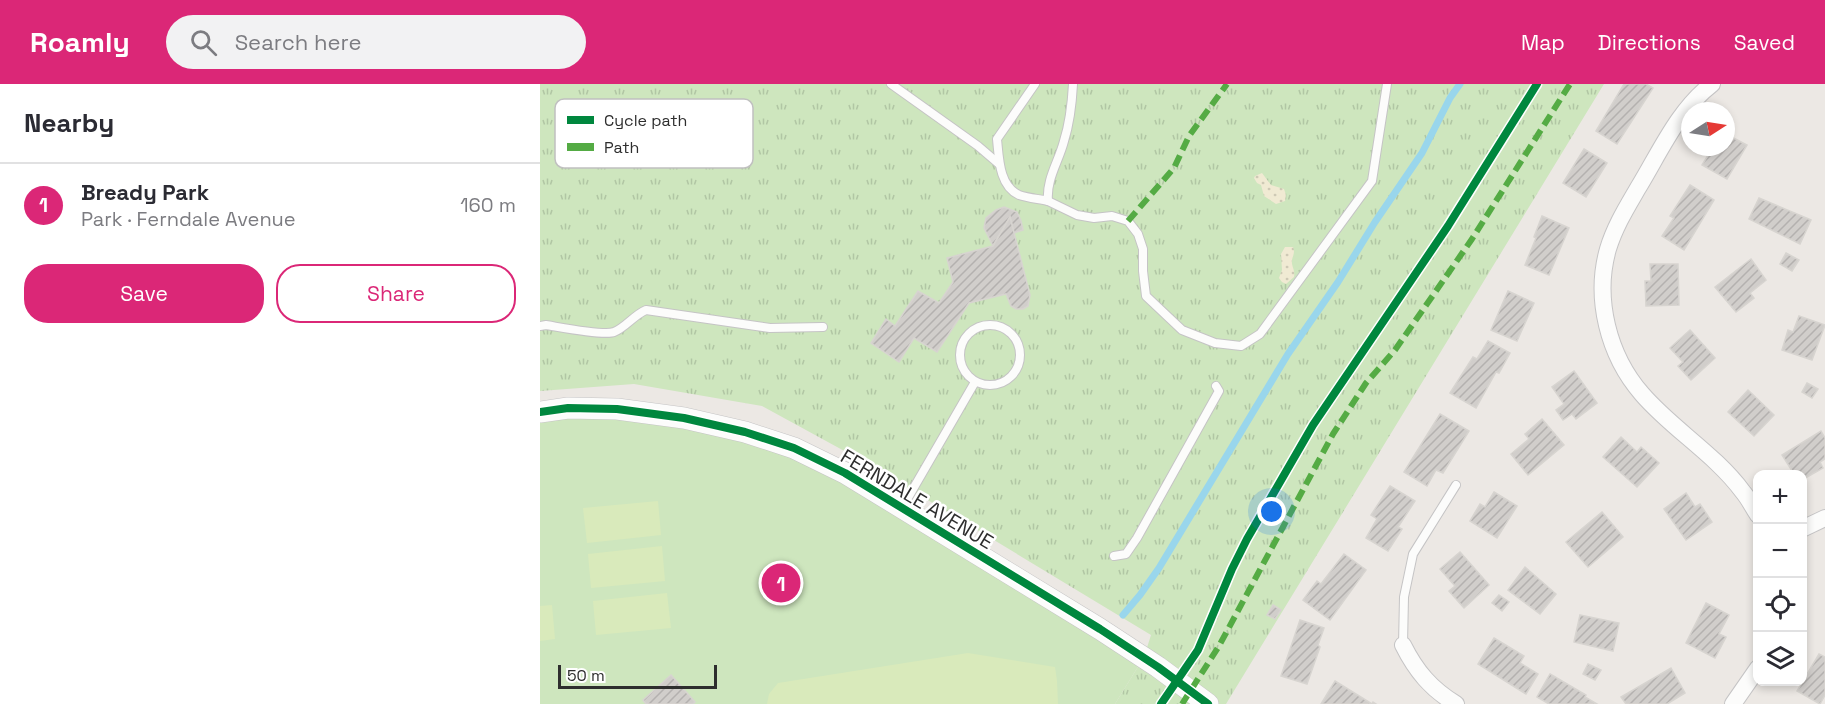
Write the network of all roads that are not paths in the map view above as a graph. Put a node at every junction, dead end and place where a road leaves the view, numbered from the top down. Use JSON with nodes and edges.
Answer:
{"nodes":[{"id":1,"x":891,"y":84,"type":"edge"},
{"id":2,"x":1035,"y":84,"type":"edge"},
{"id":3,"x":1073,"y":84,"type":"edge"},
{"id":4,"x":1387,"y":84,"type":"edge"},
{"id":5,"x":1712,"y":84,"type":"edge"},
{"id":6,"x":999,"y":164,"type":"junction"},
{"id":7,"x":1048,"y":201,"type":"junction"},
{"id":8,"x":540,"y":326,"type":"edge"},
{"id":9,"x":823,"y":327,"type":"dead end"},
{"id":10,"x":975,"y":382,"type":"junction"},
{"id":11,"x":1216,"y":386,"type":"dead end"},
{"id":12,"x":540,"y":412,"type":"edge"},
{"id":13,"x":1456,"y":485,"type":"dead end"},
{"id":14,"x":1753,"y":507,"type":"edge"},
{"id":15,"x":902,"y":508,"type":"junction"},
{"id":16,"x":1825,"y":518,"type":"edge"},
{"id":17,"x":1807,"y":527,"type":"edge"},
{"id":18,"x":1114,"y":556,"type":"dead end"},
{"id":19,"x":1403,"y":645,"type":"joint"},
{"id":20,"x":1753,"y":675,"type":"edge"},
{"id":21,"x":1208,"y":704,"type":"edge"},
{"id":22,"x":1456,"y":704,"type":"edge"},
{"id":23,"x":1733,"y":704,"type":"edge"}],
"edges":[{"from":1,"to":6,"type":"lane"},
{"from":2,"to":6,"type":"lane"},
{"from":3,"to":7,"type":"lane"},
{"from":4,"to":7,"type":"lane"},
{"from":5,"to":14,"type":"street"},
{"from":6,"to":7,"type":"lane"},
{"from":8,"to":9,"type":"lane"},
{"from":10,"to":10,"type":"lane"},
{"from":10,"to":15,"type":"lane"},
{"from":11,"to":18,"type":"lane"},
{"from":12,"to":15,"type":"street","name":"FERNDALE AVENUE"},
{"from":13,"to":19,"type":"lane"},
{"from":15,"to":21,"type":"street","name":"FERNDALE AVENUE"},
{"from":16,"to":17,"type":"street"},
{"from":19,"to":22,"type":"street"},
{"from":20,"to":23,"type":"street"}]}
